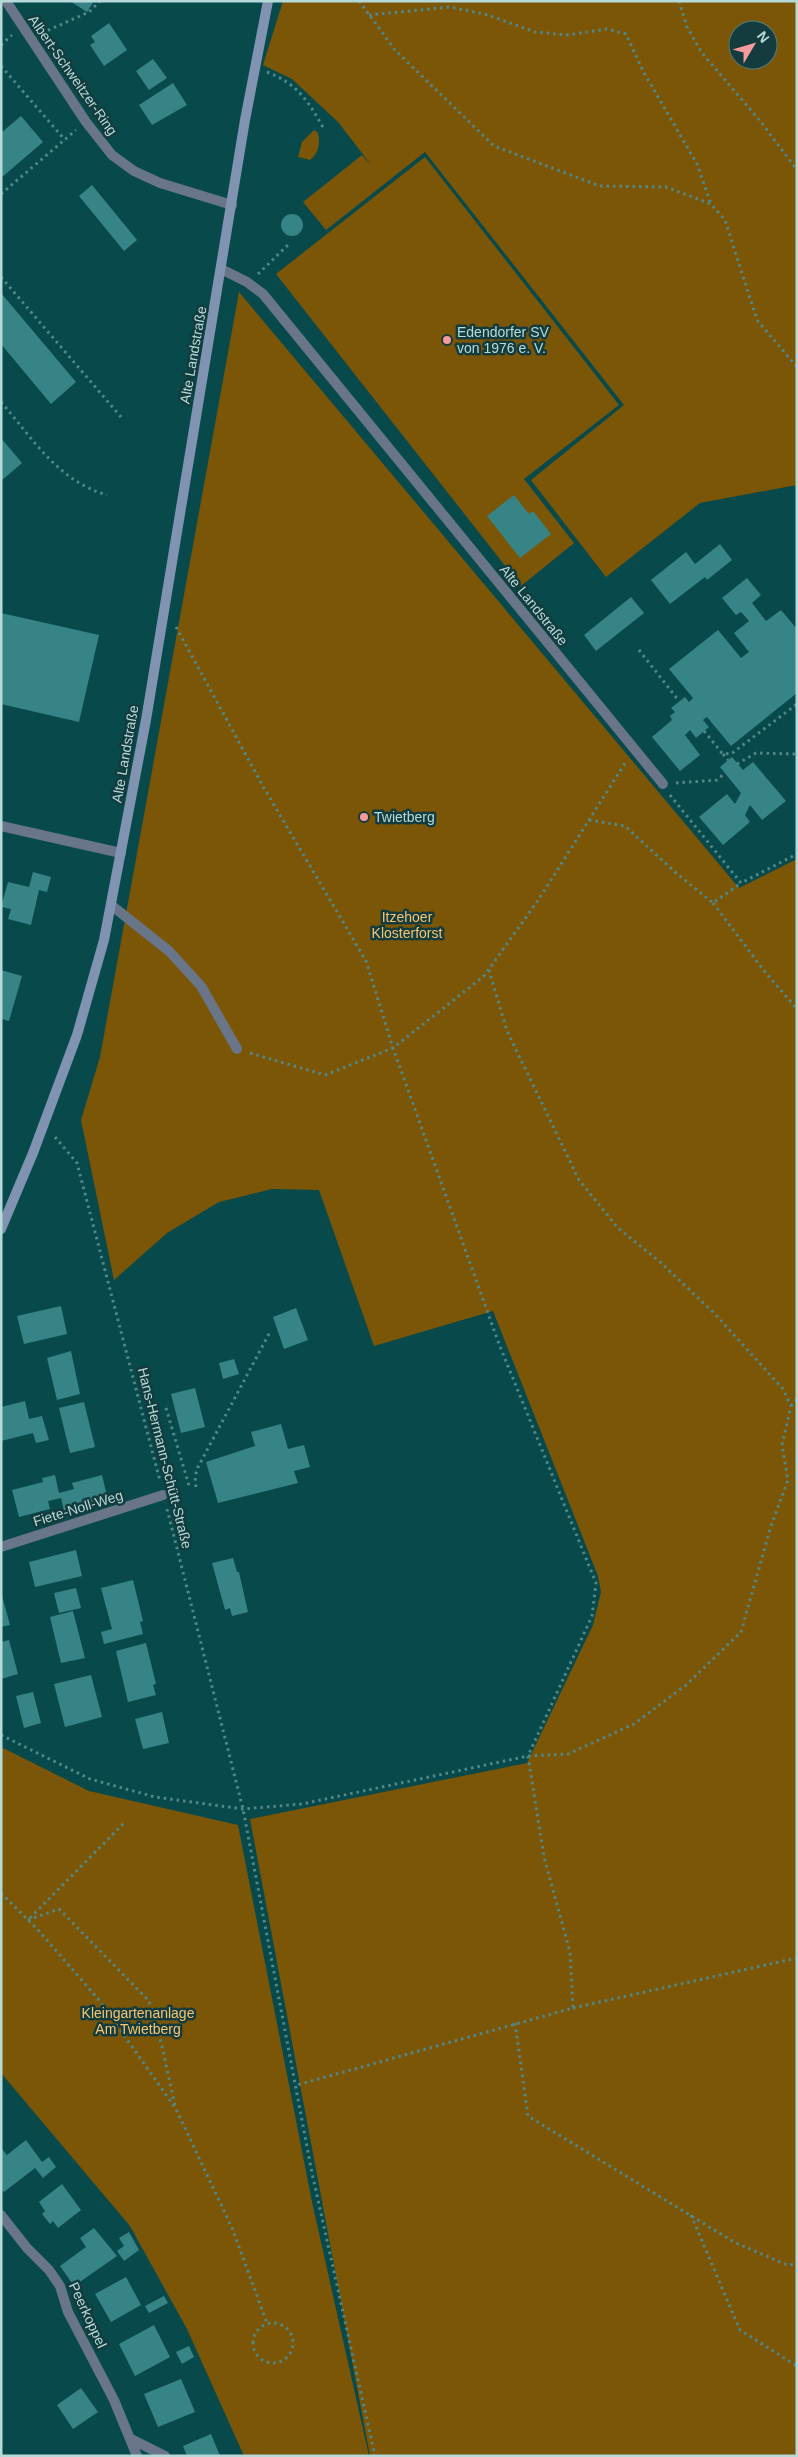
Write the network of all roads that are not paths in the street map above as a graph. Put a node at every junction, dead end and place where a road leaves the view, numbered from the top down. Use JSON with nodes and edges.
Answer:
{"nodes":[{"id":1,"x":6,"y":1,"type":"edge"},
{"id":2,"x":268,"y":1,"type":"edge"},
{"id":3,"x":232,"y":205,"type":"junction"},
{"id":4,"x":221,"y":269,"type":"junction"},
{"id":5,"x":662,"y":784,"type":"road end"},
{"id":6,"x":1,"y":826,"type":"edge"},
{"id":7,"x":121,"y":853,"type":"junction"},
{"id":8,"x":112,"y":905,"type":"junction"},
{"id":9,"x":237,"y":1049,"type":"road end"},
{"id":10,"x":1,"y":1229,"type":"edge"},
{"id":11,"x":163,"y":1495,"type":"road end"},
{"id":12,"x":1,"y":1547,"type":"edge"},
{"id":13,"x":1,"y":2215,"type":"edge"},
{"id":14,"x":130,"y":2439,"type":"junction"},
{"id":15,"x":137,"y":2456,"type":"edge"},
{"id":16,"x":164,"y":2456,"type":"edge"}],
"edges":[{"from":1,"to":3,"type":"street","name":"Albert-Schweitzer-Ring"},
{"from":2,"to":3,"type":"street","name":"Alte Landstraße"},
{"from":3,"to":4,"type":"street","name":"Alte Landstraße"},
{"from":4,"to":5,"type":"street","name":"Alte Landstraße"},
{"from":4,"to":7,"type":"street","name":"Alte Landstraße"},
{"from":6,"to":7,"type":"street"},
{"from":7,"to":8,"type":"street","name":"Alte Landstraße"},
{"from":8,"to":9,"type":"street"},
{"from":8,"to":10,"type":"street","name":"Alte Landstraße"},
{"from":11,"to":12,"type":"street","name":"Fiete-Noll-Weg"},
{"from":13,"to":14,"type":"street","name":"Peerkoppel"},
{"from":14,"to":15,"type":"street","name":"Peerkoppel"},
{"from":14,"to":16,"type":"street"}]}
